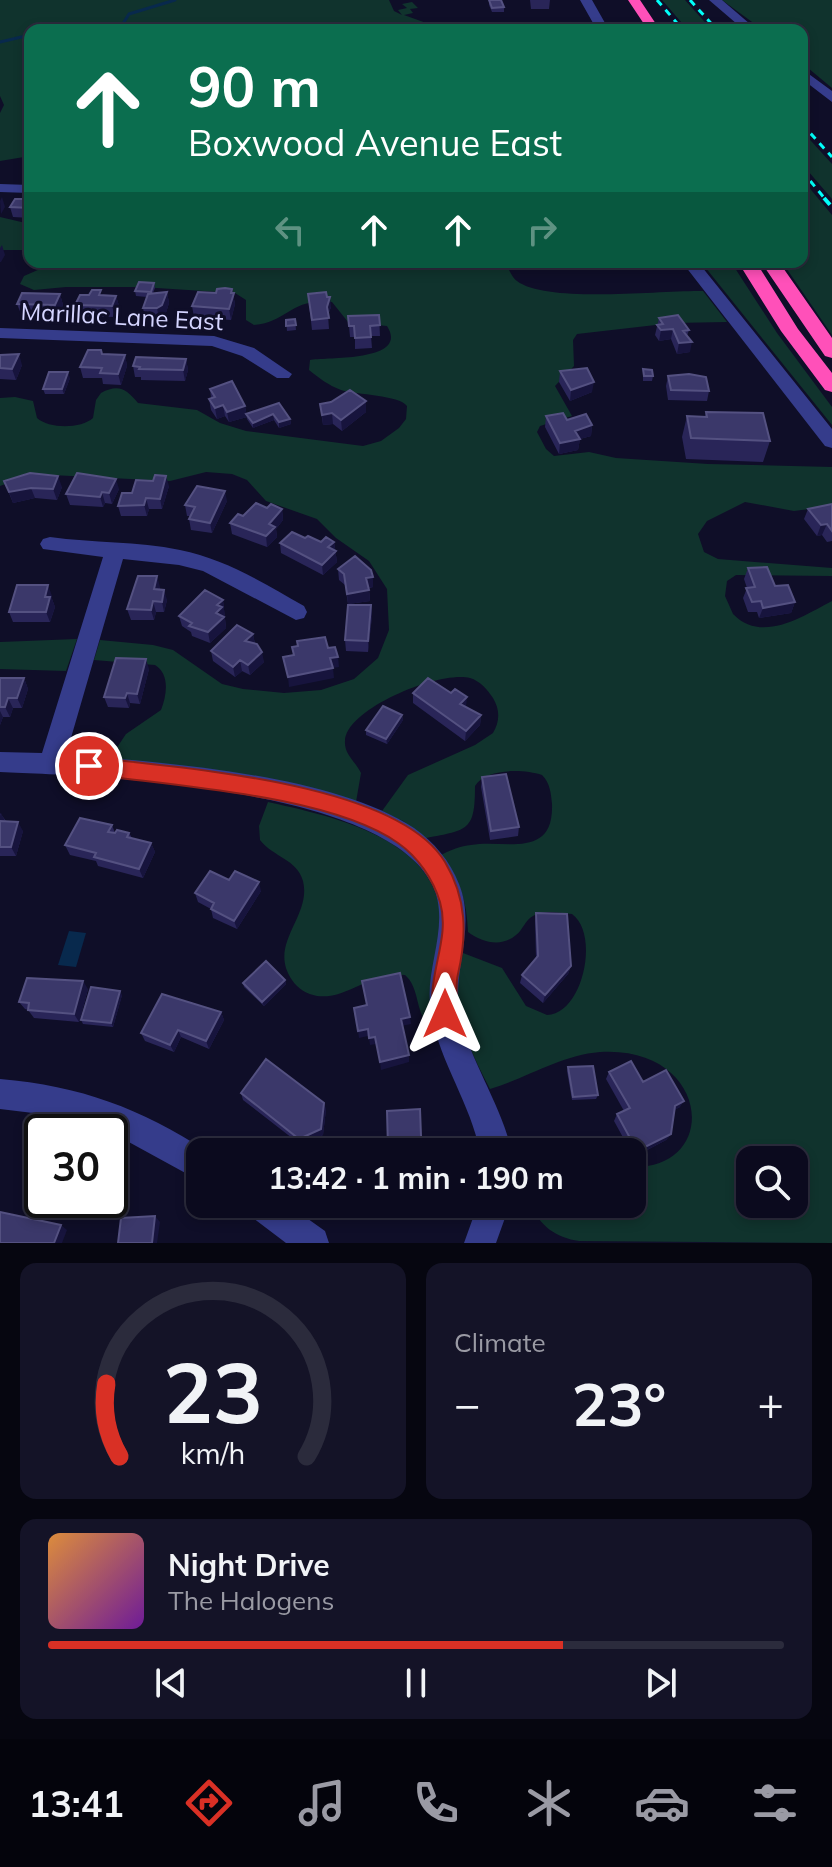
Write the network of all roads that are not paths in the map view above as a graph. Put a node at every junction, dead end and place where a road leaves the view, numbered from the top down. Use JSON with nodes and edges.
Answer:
{"nodes":[{"id":1,"x":586,"y":0,"type":"edge"},
{"id":2,"x":634,"y":0,"type":"edge"},
{"id":3,"x":715,"y":0,"type":"edge"},
{"id":4,"x":618,"y":2,"type":"dead end"},
{"id":5,"x":630,"y":20,"type":"dead end"},
{"id":6,"x":600,"y":24,"type":"edge"},
{"id":7,"x":650,"y":24,"type":"edge"},
{"id":8,"x":744,"y":24,"type":"edge"},
{"id":9,"x":808,"y":78,"type":"edge"},
{"id":10,"x":832,"y":98,"type":"edge"},
{"id":11,"x":0,"y":188,"type":"edge"},
{"id":12,"x":24,"y":189,"type":"edge"},
{"id":13,"x":695,"y":268,"type":"edge"},
{"id":14,"x":744,"y":268,"type":"edge"},
{"id":15,"x":751,"y":268,"type":"edge"},
{"id":16,"x":774,"y":268,"type":"edge"},
{"id":17,"x":783,"y":320,"type":"junction"},
{"id":18,"x":0,"y":333,"type":"edge"},
{"id":19,"x":832,"y":352,"type":"edge"},
{"id":20,"x":283,"y":374,"type":"dead end"},
{"id":21,"x":832,"y":386,"type":"edge"},
{"id":22,"x":832,"y":442,"type":"edge"},
{"id":23,"x":50,"y":544,"type":"dead end"},
{"id":24,"x":115,"y":552,"type":"junction"},
{"id":25,"x":296,"y":612,"type":"dead end"},
{"id":26,"x":0,"y":762,"type":"edge"},
{"id":27,"x":51,"y":763,"type":"junction"},
{"id":28,"x":0,"y":1094,"type":"edge"},
{"id":29,"x":493,"y":1138,"type":"edge"},
{"id":30,"x":186,"y":1156,"type":"edge"},
{"id":31,"x":279,"y":1218,"type":"edge"},
{"id":32,"x":489,"y":1218,"type":"edge"},
{"id":33,"x":313,"y":1243,"type":"edge"},
{"id":34,"x":480,"y":1243,"type":"edge"}],
"edges":[{"from":1,"to":6,"type":"street"},
{"from":2,"to":7,"type":"highway"},
{"from":3,"to":8,"type":"street"},
{"from":4,"to":5,"type":"highway"},
{"from":9,"to":10,"type":"street"},
{"from":11,"to":12,"type":"street"},
{"from":13,"to":22,"type":"street"},
{"from":14,"to":17,"type":"highway"},
{"from":15,"to":17,"type":"highway"},
{"from":16,"to":19,"type":"highway"},
{"from":17,"to":21,"type":"highway"},
{"from":18,"to":20,"type":"street","name":"Marillac Lane East"},
{"from":23,"to":24,"type":"street"},
{"from":24,"to":25,"type":"street"},
{"from":24,"to":27,"type":"street"},
{"from":26,"to":27,"type":"street"},
{"from":27,"to":29,"type":"street"},
{"from":28,"to":30,"type":"street"},
{"from":31,"to":33,"type":"street"},
{"from":32,"to":34,"type":"street"}]}
